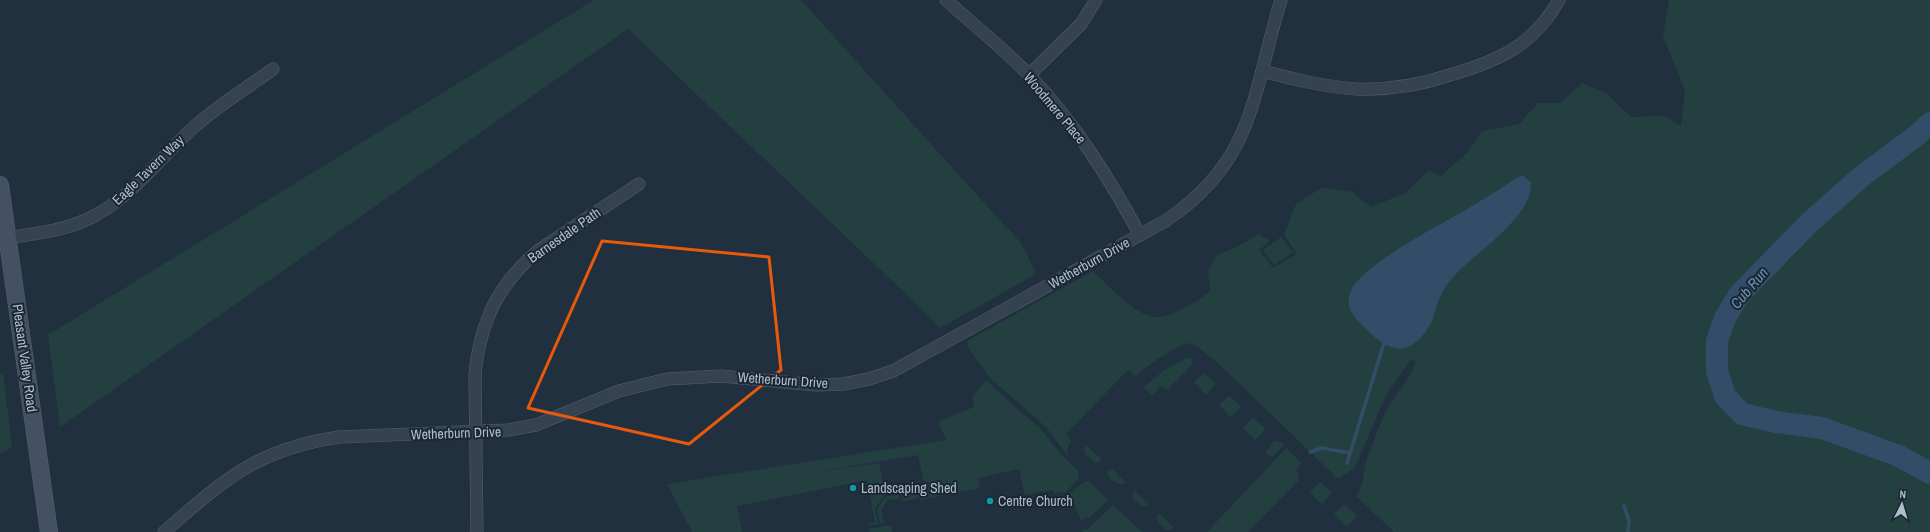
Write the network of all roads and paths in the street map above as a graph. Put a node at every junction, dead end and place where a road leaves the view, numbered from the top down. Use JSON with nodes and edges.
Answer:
{"nodes":[{"id":1,"x":946,"y":0,"type":"edge"},
{"id":2,"x":1096,"y":0,"type":"edge"},
{"id":3,"x":1281,"y":0,"type":"edge"},
{"id":4,"x":1559,"y":0,"type":"edge"},
{"id":5,"x":273,"y":69,"type":"dead end"},
{"id":6,"x":1262,"y":71,"type":"junction"},
{"id":7,"x":1029,"y":75,"type":"junction"},
{"id":8,"x":639,"y":184,"type":"dead end"},
{"id":9,"x":0,"y":185,"type":"edge"},
{"id":10,"x":1140,"y":235,"type":"junction"},
{"id":11,"x":4,"y":239,"type":"edge"},
{"id":12,"x":476,"y":432,"type":"junction"},
{"id":13,"x":49,"y":532,"type":"edge"},
{"id":14,"x":164,"y":532,"type":"edge"},
{"id":15,"x":477,"y":532,"type":"edge"}],
"edges":[{"from":1,"to":7,"type":"street","name":"Woodmere Place"},
{"from":2,"to":7,"type":"street"},
{"from":3,"to":6,"type":"street","name":"Wetherburn Drive"},
{"from":4,"to":6,"type":"street"},
{"from":5,"to":11,"type":"street","name":"Eagle Tavern Way"},
{"from":6,"to":10,"type":"street","name":"Wetherburn Drive"},
{"from":7,"to":10,"type":"street","name":"Woodmere Place"},
{"from":8,"to":12,"type":"street","name":"Barnesdale Path"},
{"from":9,"to":11,"type":"main road","name":"Pleasant Valley Road"},
{"from":10,"to":12,"type":"street","name":"Wetherburn Drive"},
{"from":11,"to":13,"type":"main road","name":"Pleasant Valley Road"},
{"from":12,"to":14,"type":"street","name":"Wetherburn Drive"},
{"from":12,"to":15,"type":"street","name":"Barnesdale Path"}]}
